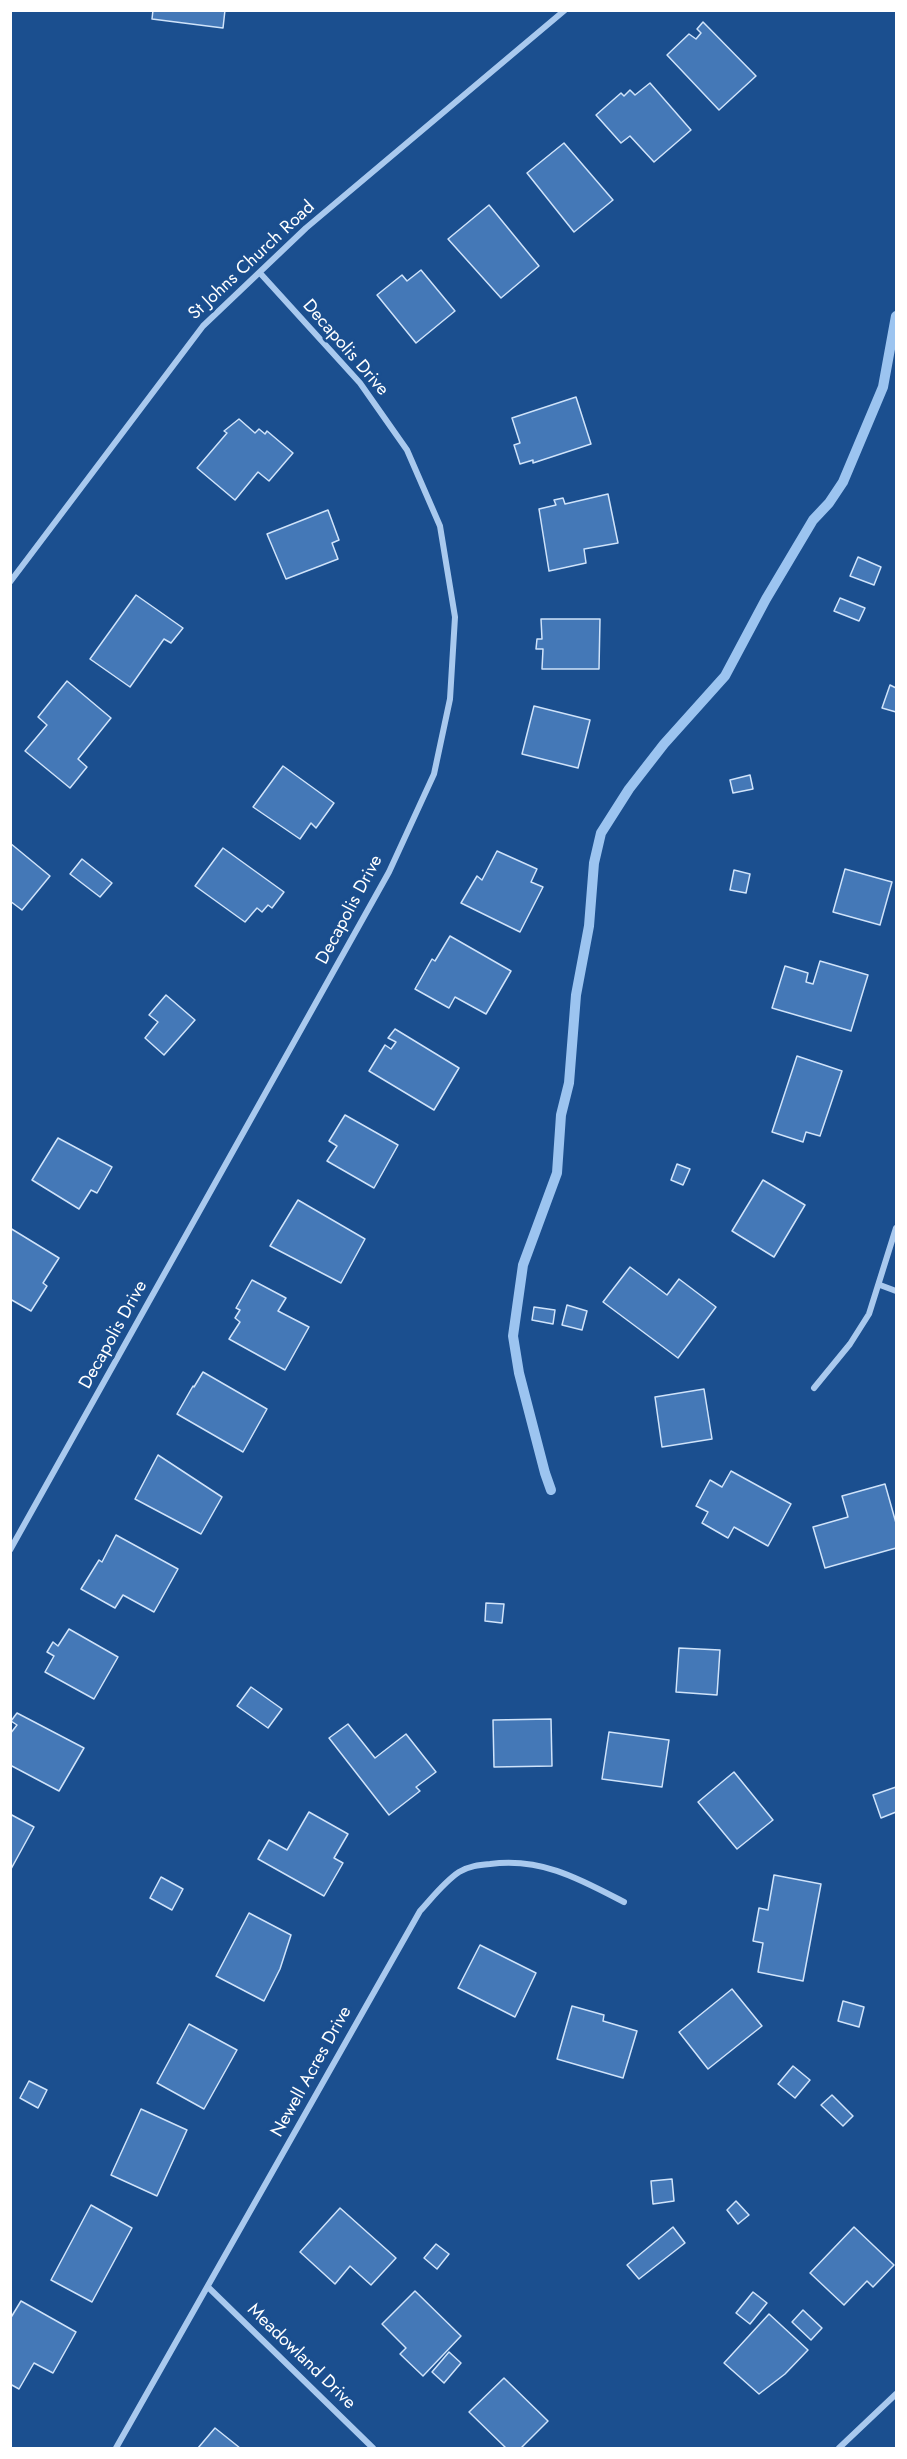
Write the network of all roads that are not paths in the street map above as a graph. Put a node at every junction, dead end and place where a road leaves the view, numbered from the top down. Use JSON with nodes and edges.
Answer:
{"nodes":[{"id":1,"x":565,"y":10,"type":"edge"},
{"id":2,"x":260,"y":273,"type":"junction"},
{"id":3,"x":10,"y":582,"type":"edge"},
{"id":4,"x":897,"y":1228,"type":"edge"},
{"id":5,"x":880,"y":1285,"type":"junction"},
{"id":6,"x":897,"y":1291,"type":"edge"},
{"id":7,"x":814,"y":1388,"type":"dead end"},
{"id":8,"x":10,"y":1550,"type":"edge"},
{"id":9,"x":624,"y":1902,"type":"dead end"},
{"id":10,"x":208,"y":2288,"type":"junction"},
{"id":11,"x":897,"y":2394,"type":"edge"},
{"id":12,"x":116,"y":2448,"type":"edge"},
{"id":13,"x":373,"y":2448,"type":"edge"},
{"id":14,"x":839,"y":2448,"type":"edge"}],
"edges":[{"from":1,"to":2,"type":"street","name":"St Johns Church Road"},
{"from":2,"to":3,"type":"street","name":"St Johns Church Road"},
{"from":2,"to":8,"type":"street","name":"Decapolis Drive"},
{"from":4,"to":5,"type":"street"},
{"from":5,"to":6,"type":"street"},
{"from":5,"to":7,"type":"street"},
{"from":9,"to":10,"type":"street","name":"Newell Acres Drive"},
{"from":10,"to":12,"type":"street","name":"Newell Acres Drive"},
{"from":10,"to":13,"type":"street","name":"Meadowland Drive"},
{"from":11,"to":14,"type":"street"}]}
